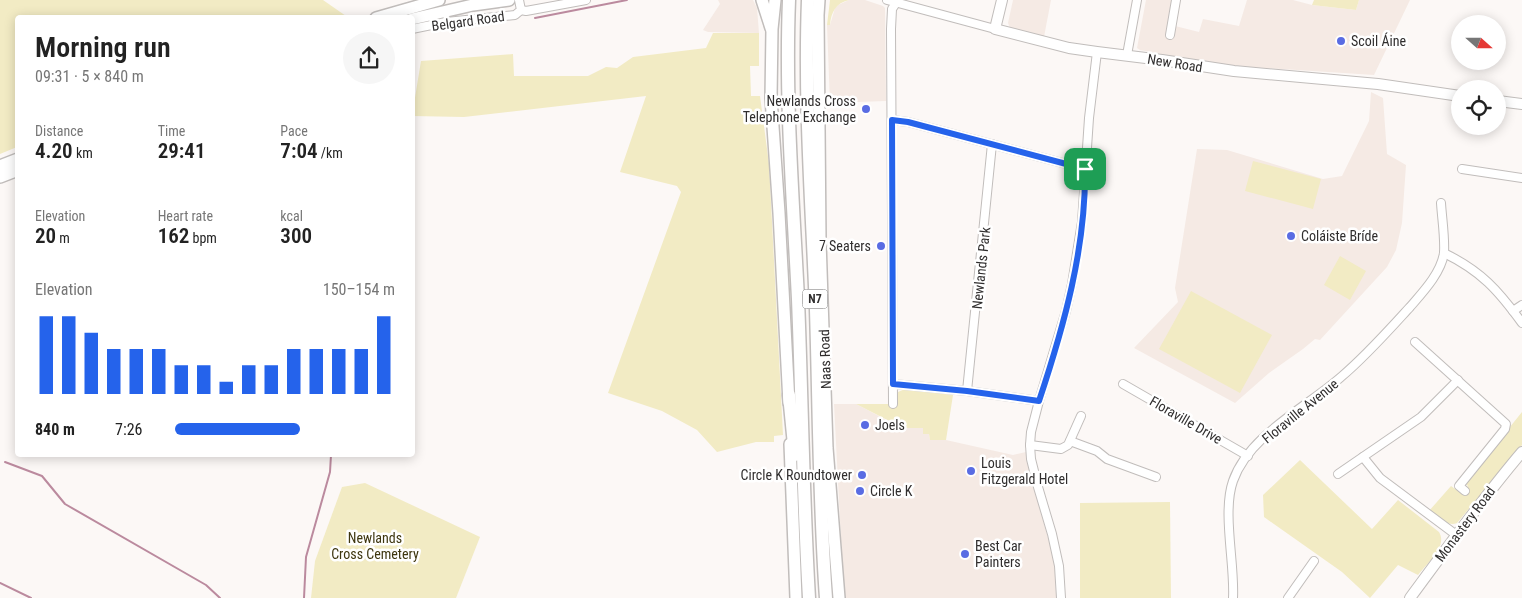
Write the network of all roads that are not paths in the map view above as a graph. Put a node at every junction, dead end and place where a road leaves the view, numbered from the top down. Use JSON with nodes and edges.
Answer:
{"nodes":[{"id":1,"x":439,"y":0,"type":"edge"},
{"id":2,"x":509,"y":0,"type":"edge"},
{"id":3,"x":519,"y":0,"type":"edge"},
{"id":4,"x":586,"y":0,"type":"edge"},
{"id":5,"x":762,"y":0,"type":"edge"},
{"id":6,"x":775,"y":0,"type":"edge"},
{"id":7,"x":789,"y":0,"type":"edge"},
{"id":8,"x":808,"y":0,"type":"edge"},
{"id":9,"x":820,"y":0,"type":"edge"},
{"id":10,"x":887,"y":0,"type":"edge"},
{"id":11,"x":1002,"y":0,"type":"edge"},
{"id":12,"x":1137,"y":0,"type":"edge"},
{"id":13,"x":1176,"y":0,"type":"edge"},
{"id":14,"x":896,"y":2,"type":"edge"},
{"id":15,"x":521,"y":10,"type":"junction"},
{"id":16,"x":386,"y":15,"type":"edge"},
{"id":17,"x":415,"y":18,"type":"edge"},
{"id":18,"x":415,"y":29,"type":"edge"},
{"id":19,"x":772,"y":29,"type":"junction"},
{"id":20,"x":995,"y":29,"type":"junction"},
{"id":21,"x":1170,"y":35,"type":"dead end"},
{"id":22,"x":1097,"y":52,"type":"junction"},
{"id":23,"x":1127,"y":55,"type":"junction"},
{"id":24,"x":1451,"y":95,"type":"edge"},
{"id":25,"x":1506,"y":102,"type":"edge"},
{"id":26,"x":1522,"y":104,"type":"edge"},
{"id":27,"x":892,"y":120,"type":"junction"},
{"id":28,"x":992,"y":144,"type":"junction"},
{"id":29,"x":15,"y":160,"type":"edge"},
{"id":30,"x":0,"y":166,"type":"edge"},
{"id":31,"x":1085,"y":169,"type":"junction"},
{"id":32,"x":1462,"y":169,"type":"dead end"},
{"id":33,"x":15,"y":171,"type":"edge"},
{"id":34,"x":0,"y":177,"type":"edge"},
{"id":35,"x":1522,"y":178,"type":"edge"},
{"id":36,"x":1441,"y":203,"type":"dead end"},
{"id":37,"x":1444,"y":253,"type":"junction"},
{"id":38,"x":1522,"y":305,"type":"edge"},
{"id":39,"x":1513,"y":311,"type":"junction"},
{"id":40,"x":1522,"y":323,"type":"edge"},
{"id":41,"x":1415,"y":342,"type":"dead end"},
{"id":42,"x":1458,"y":380,"type":"junction"},
{"id":43,"x":893,"y":384,"type":"junction"},
{"id":44,"x":1123,"y":384,"type":"dead end"},
{"id":45,"x":967,"y":391,"type":"junction"},
{"id":46,"x":789,"y":395,"type":"junction"},
{"id":47,"x":1039,"y":401,"type":"junction"},
{"id":48,"x":893,"y":404,"type":"dead end"},
{"id":49,"x":1081,"y":416,"type":"dead end"},
{"id":50,"x":1070,"y":441,"type":"junction"},
{"id":51,"x":1030,"y":445,"type":"junction"},
{"id":52,"x":827,"y":448,"type":"junction"},
{"id":53,"x":1522,"y":452,"type":"edge"},
{"id":54,"x":1248,"y":456,"type":"junction"},
{"id":55,"x":1363,"y":457,"type":"junction"},
{"id":56,"x":1338,"y":474,"type":"dead end"},
{"id":57,"x":1156,"y":477,"type":"dead end"},
{"id":58,"x":1465,"y":491,"type":"dead end"},
{"id":59,"x":804,"y":511,"type":"junction"},
{"id":60,"x":1455,"y":534,"type":"junction"},
{"id":61,"x":1314,"y":562,"type":"dead end"},
{"id":62,"x":796,"y":598,"type":"edge"},
{"id":63,"x":810,"y":598,"type":"edge"},
{"id":64,"x":827,"y":598,"type":"edge"},
{"id":65,"x":839,"y":598,"type":"edge"},
{"id":66,"x":1061,"y":598,"type":"edge"},
{"id":67,"x":1233,"y":598,"type":"edge"},
{"id":68,"x":1288,"y":598,"type":"edge"},
{"id":69,"x":1410,"y":598,"type":"edge"}],
"edges":[{"from":1,"to":16,"type":"main road","name":"Belgard Road"},
{"from":2,"to":17,"type":"main road","name":"Belgard Road"},
{"from":3,"to":15,"type":"street","name":"Belgard Road"},
{"from":4,"to":15,"type":"street","name":"Belgard Road"},
{"from":5,"to":19,"type":"main road"},
{"from":6,"to":19,"type":"main road"},
{"from":7,"to":59,"type":"highway","name":"Naas Road","number":"N7"},
{"from":8,"to":64,"type":"highway","name":"Naas Road","number":"N7"},
{"from":9,"to":52,"type":"main road","name":"Naas Road"},
{"from":10,"to":14,"type":"street","name":"New Road"},
{"from":11,"to":20,"type":"street"},
{"from":12,"to":23,"type":"street"},
{"from":13,"to":21,"type":"street"},
{"from":14,"to":20,"type":"street","name":"New Road"},
{"from":14,"to":27,"type":"street"},
{"from":15,"to":18,"type":"street","name":"Belgard Road"},
{"from":19,"to":46,"type":"main road"},
{"from":20,"to":22,"type":"street","name":"New Road"},
{"from":22,"to":23,"type":"street","name":"New Road"},
{"from":22,"to":31,"type":"street"},
{"from":23,"to":24,"type":"street","name":"New Road"},
{"from":25,"to":26,"type":"street"},
{"from":27,"to":28,"type":"street"},
{"from":27,"to":43,"type":"street"},
{"from":28,"to":31,"type":"street"},
{"from":28,"to":45,"type":"street","name":"Newlands Park"},
{"from":29,"to":30,"type":"main road"},
{"from":31,"to":47,"type":"street"},
{"from":32,"to":35,"type":"street"},
{"from":33,"to":34,"type":"main road"},
{"from":36,"to":37,"type":"street","name":"Floraville Avenue"},
{"from":37,"to":39,"type":"street"},
{"from":37,"to":54,"type":"street","name":"Floraville Avenue"},
{"from":38,"to":39,"type":"street"},
{"from":39,"to":40,"type":"street"},
{"from":41,"to":42,"type":"street"},
{"from":42,"to":55,"type":"street"},
{"from":42,"to":58,"type":"street"},
{"from":43,"to":45,"type":"street"},
{"from":43,"to":48,"type":"street"},
{"from":44,"to":54,"type":"street","name":"Floraville Drive"},
{"from":45,"to":47,"type":"street"},
{"from":46,"to":59,"type":"highway"},
{"from":46,"to":62,"type":"main road"},
{"from":47,"to":51,"type":"street"},
{"from":49,"to":50,"type":"street"},
{"from":50,"to":51,"type":"street"},
{"from":50,"to":57,"type":"street"},
{"from":51,"to":66,"type":"street"},
{"from":52,"to":64,"type":"highway","number":"N7"},
{"from":52,"to":65,"type":"main road","name":"Naas Road"},
{"from":53,"to":60,"type":"street","name":"Monastery Road"},
{"from":54,"to":67,"type":"street","name":"Floraville Avenue"},
{"from":55,"to":56,"type":"street"},
{"from":55,"to":60,"type":"street"},
{"from":59,"to":63,"type":"highway","name":"Naas Road","number":"N7"},
{"from":60,"to":69,"type":"street","name":"Monastery Road"},
{"from":61,"to":68,"type":"street"}]}
